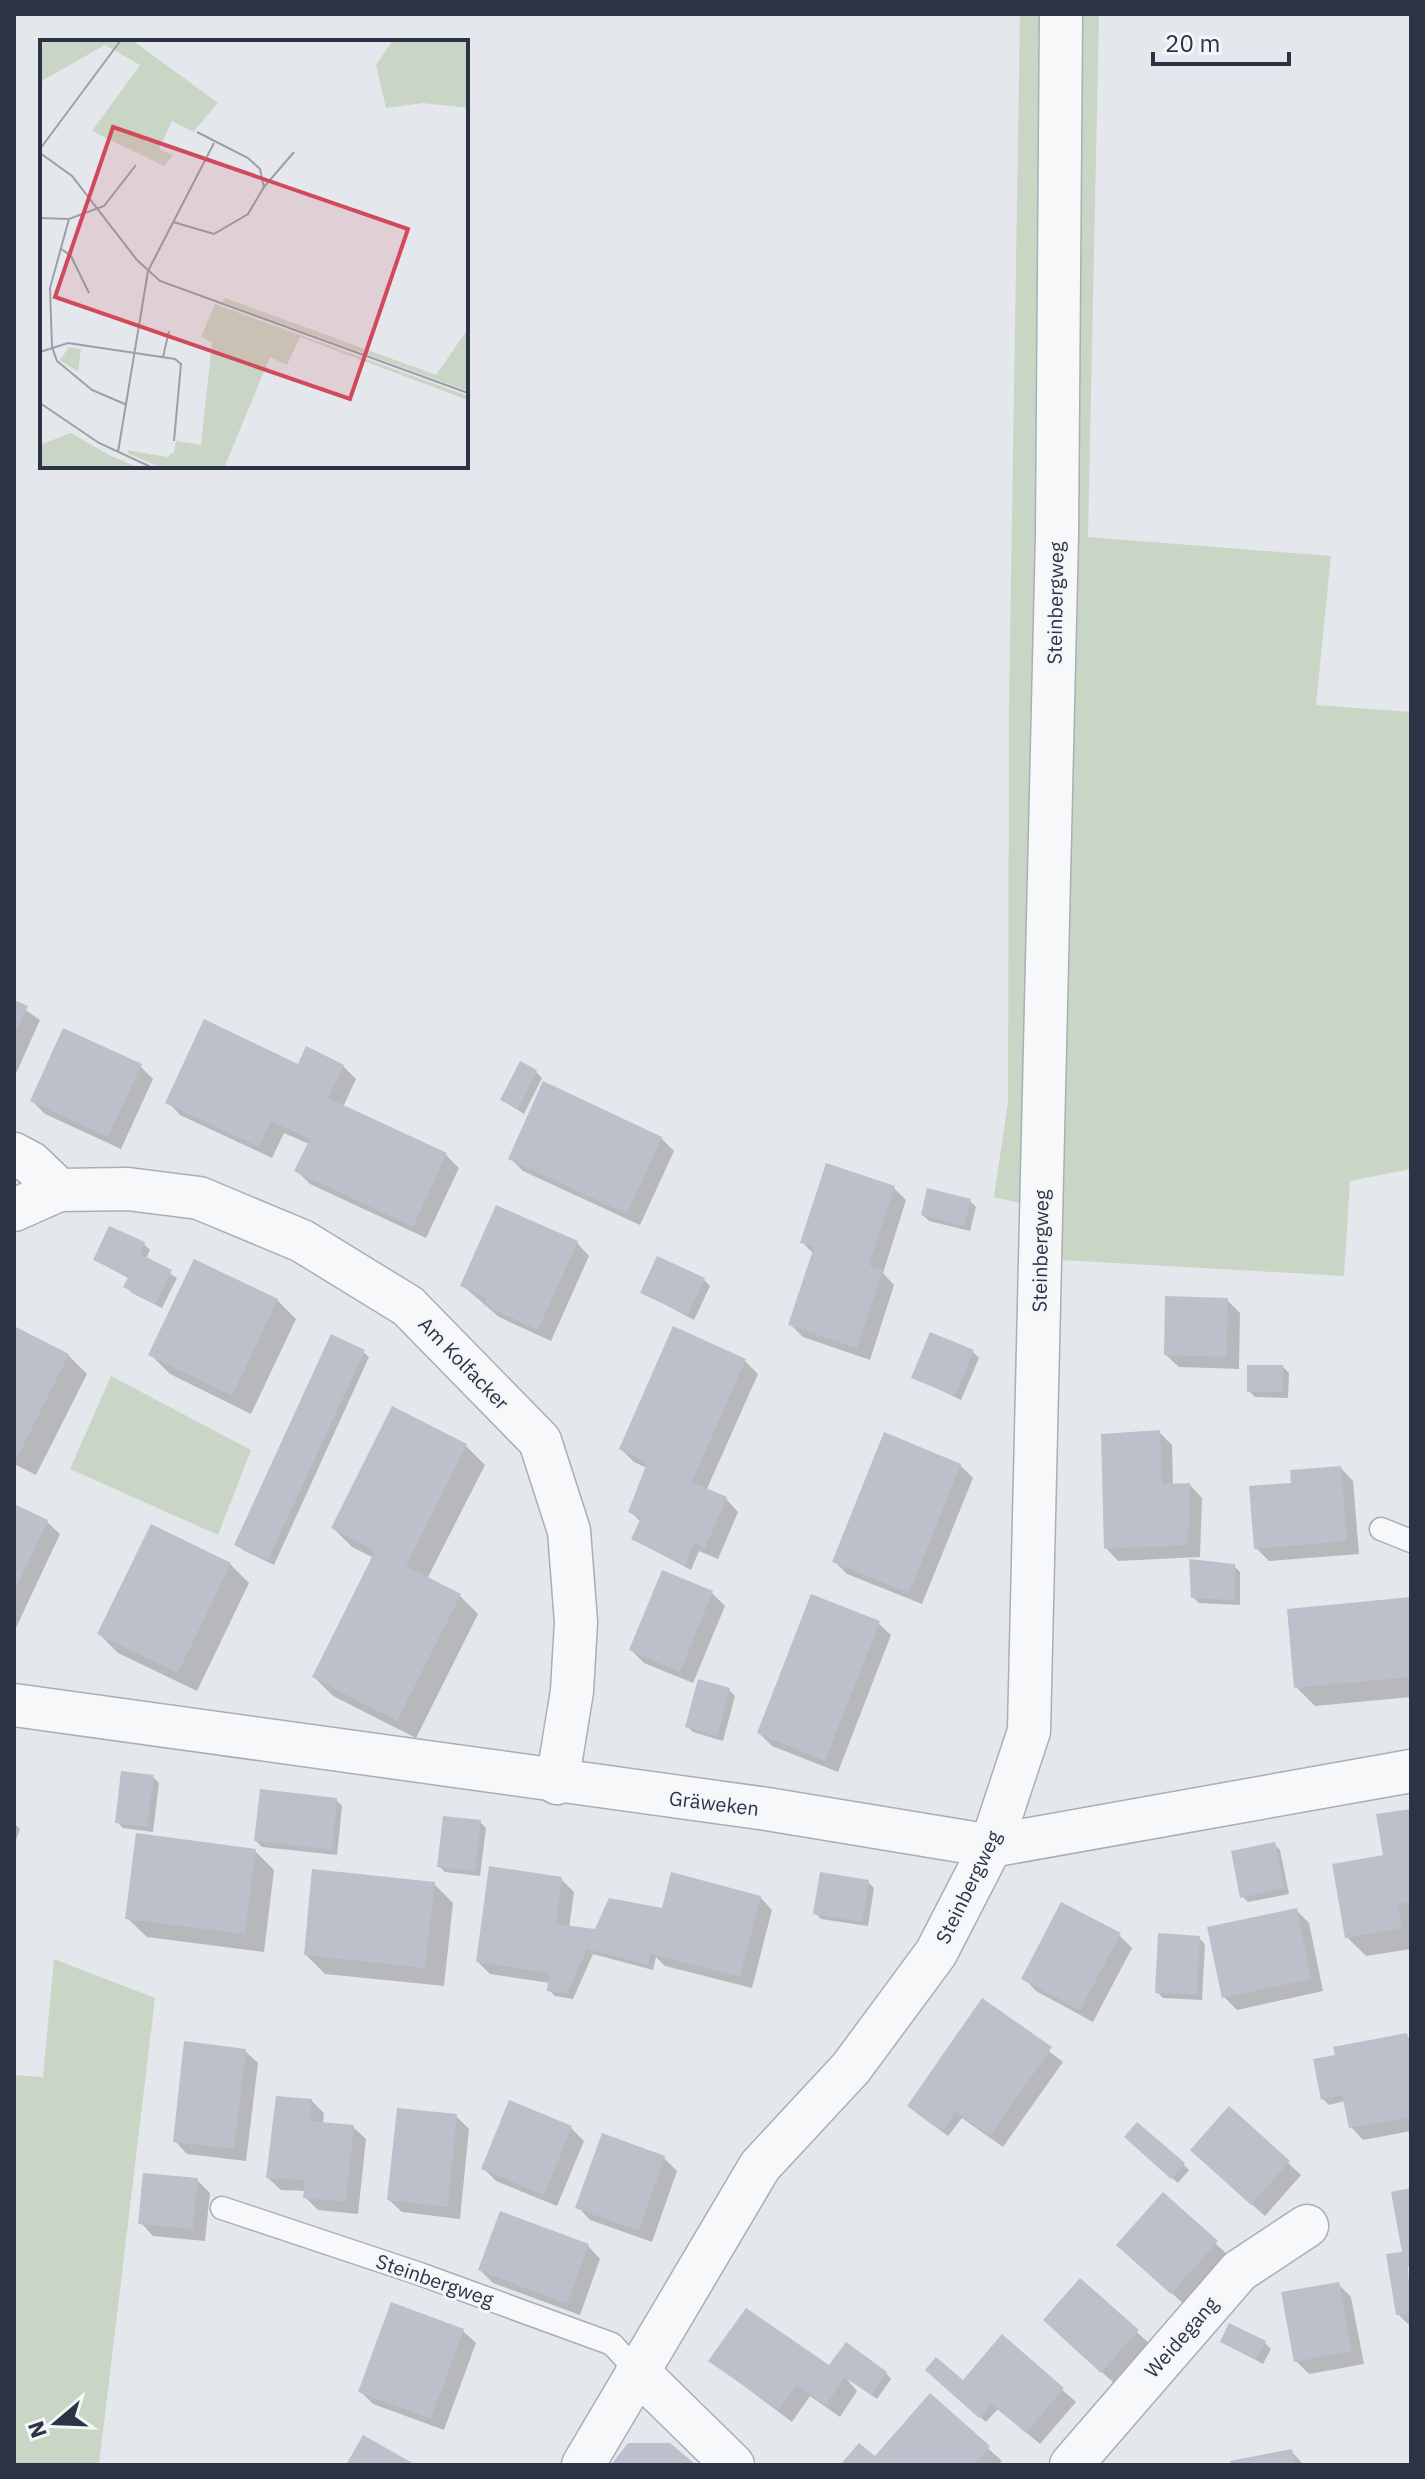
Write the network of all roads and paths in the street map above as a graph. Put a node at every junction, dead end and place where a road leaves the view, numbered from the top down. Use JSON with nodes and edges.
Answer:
{"nodes":[{"id":1,"x":1061,"y":14,"type":"edge"},
{"id":2,"x":14,"y":1154,"type":"edge"},
{"id":3,"x":59,"y":1190,"type":"junction"},
{"id":4,"x":14,"y":1210,"type":"edge"},
{"id":5,"x":1381,"y":1529,"type":"dead end"},
{"id":6,"x":1411,"y":1541,"type":"edge"},
{"id":7,"x":14,"y":1705,"type":"edge"},
{"id":8,"x":1411,"y":1771,"type":"edge"},
{"id":9,"x":557,"y":1783,"type":"junction"},
{"id":10,"x":991,"y":1846,"type":"junction"},
{"id":11,"x":222,"y":2208,"type":"dead end"},
{"id":12,"x":1307,"y":2226,"type":"dead end"},
{"id":13,"x":637,"y":2371,"type":"junction"},
{"id":14,"x":583,"y":2465,"type":"edge"},
{"id":15,"x":733,"y":2465,"type":"edge"},
{"id":16,"x":1071,"y":2465,"type":"edge"}],
"edges":[{"from":1,"to":10,"type":"street","name":"Steinbergweg"},
{"from":2,"to":3,"type":"street"},
{"from":3,"to":4,"type":"street","name":"Am Kolfacker"},
{"from":3,"to":9,"type":"street","name":"Am Kolfacker"},
{"from":5,"to":6,"type":"lane"},
{"from":7,"to":9,"type":"street","name":"Gräweken"},
{"from":8,"to":10,"type":"street","name":"Gräweken"},
{"from":9,"to":10,"type":"street","name":"Gräweken"},
{"from":10,"to":13,"type":"street","name":"Steinbergweg"},
{"from":11,"to":13,"type":"lane","name":"Steinbergweg"},
{"from":12,"to":16,"type":"street","name":"Weidegang"},
{"from":13,"to":14,"type":"street","name":"Steinbergweg"},
{"from":13,"to":15,"type":"street"}]}
